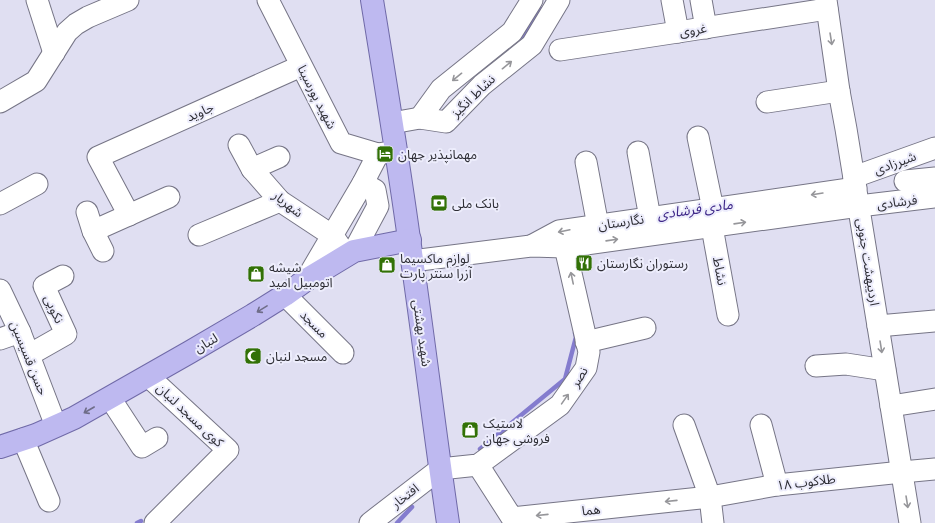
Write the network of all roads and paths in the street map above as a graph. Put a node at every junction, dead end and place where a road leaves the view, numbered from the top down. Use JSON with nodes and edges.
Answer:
{"nodes":[{"id":1,"x":37,"y":0,"type":"edge"},
{"id":2,"x":127,"y":0,"type":"edge"},
{"id":3,"x":268,"y":0,"type":"edge"},
{"id":4,"x":364,"y":0,"type":"edge"},
{"id":5,"x":372,"y":0,"type":"edge"},
{"id":6,"x":532,"y":0,"type":"edge"},
{"id":7,"x":559,"y":0,"type":"edge"},
{"id":8,"x":672,"y":0,"type":"edge"},
{"id":9,"x":701,"y":0,"type":"edge"},
{"id":10,"x":826,"y":4,"type":"edge"},
{"id":11,"x":706,"y":28,"type":"junction"},
{"id":12,"x":678,"y":32,"type":"junction"},
{"id":13,"x":560,"y":50,"type":"dead end"},
{"id":14,"x":54,"y":53,"type":"junction"},
{"id":15,"x":301,"y":66,"type":"junction"},
{"id":16,"x":839,"y":91,"type":"junction"},
{"id":17,"x":0,"y":102,"type":"edge"},
{"id":18,"x":767,"y":102,"type":"dead end"},
{"id":19,"x":420,"y":118,"type":"junction"},
{"id":20,"x":392,"y":123,"type":"junction"},
{"id":21,"x":698,"y":137,"type":"dead end"},
{"id":22,"x":239,"y":145,"type":"dead end"},
{"id":23,"x":935,"y":148,"type":"edge"},
{"id":24,"x":387,"y":152,"type":"junction"},
{"id":25,"x":638,"y":152,"type":"dead end"},
{"id":26,"x":279,"y":156,"type":"dead end"},
{"id":27,"x":586,"y":162,"type":"dead end"},
{"id":28,"x":252,"y":169,"type":"junction"},
{"id":29,"x":935,"y":178,"type":"edge"},
{"id":30,"x":905,"y":181,"type":"dead end"},
{"id":31,"x":363,"y":183,"type":"junction"},
{"id":32,"x":37,"y":184,"type":"dead end"},
{"id":33,"x":856,"y":190,"type":"junction"},
{"id":34,"x":935,"y":197,"type":"edge"},
{"id":35,"x":169,"y":198,"type":"dead end"},
{"id":36,"x":280,"y":201,"type":"junction"},
{"id":37,"x":0,"y":204,"type":"edge"},
{"id":38,"x":87,"y":212,"type":"dead end"},
{"id":39,"x":129,"y":215,"type":"junction"},
{"id":40,"x":650,"y":218,"type":"junction"},
{"id":41,"x":712,"y":218,"type":"junction"},
{"id":42,"x":598,"y":226,"type":"junction"},
{"id":43,"x":93,"y":231,"type":"junction"},
{"id":44,"x":199,"y":235,"type":"dead end"},
{"id":45,"x":333,"y":236,"type":"junction"},
{"id":46,"x":531,"y":246,"type":"junction"},
{"id":47,"x":565,"y":247,"type":"junction"},
{"id":48,"x":408,"y":248,"type":"junction"},
{"id":49,"x":103,"y":251,"type":"dead end"},
{"id":50,"x":350,"y":253,"type":"junction"},
{"id":51,"x":63,"y":276,"type":"dead end"},
{"id":52,"x":306,"y":280,"type":"junction"},
{"id":53,"x":0,"y":290,"type":"edge"},
{"id":54,"x":285,"y":295,"type":"junction"},
{"id":55,"x":728,"y":315,"type":"dead end"},
{"id":56,"x":935,"y":321,"type":"edge"},
{"id":57,"x":878,"y":326,"type":"junction"},
{"id":58,"x":645,"y":328,"type":"dead end"},
{"id":59,"x":20,"y":332,"type":"junction"},
{"id":60,"x":0,"y":339,"type":"edge"},
{"id":61,"x":586,"y":342,"type":"junction"},
{"id":62,"x":343,"y":353,"type":"dead end"},
{"id":63,"x":29,"y":355,"type":"junction"},
{"id":64,"x":816,"y":366,"type":"dead end"},
{"id":65,"x":885,"y":370,"type":"junction"},
{"id":66,"x":148,"y":376,"type":"junction"},
{"id":67,"x":110,"y":398,"type":"junction"},
{"id":68,"x":935,"y":399,"type":"edge"},
{"id":69,"x":891,"y":406,"type":"junction"},
{"id":70,"x":684,"y":425,"type":"dead end"},
{"id":71,"x":761,"y":425,"type":"dead end"},
{"id":72,"x":56,"y":426,"type":"junction"},
{"id":73,"x":157,"y":438,"type":"dead end"},
{"id":74,"x":23,"y":439,"type":"junction"},
{"id":75,"x":0,"y":447,"type":"edge"},
{"id":76,"x":478,"y":465,"type":"junction"},
{"id":77,"x":935,"y":469,"type":"edge"},
{"id":78,"x":436,"y":472,"type":"junction"},
{"id":79,"x":902,"y":472,"type":"junction"},
{"id":80,"x":777,"y":485,"type":"junction"},
{"id":81,"x":710,"y":497,"type":"junction"},
{"id":82,"x":49,"y":501,"type":"dead end"},
{"id":83,"x":155,"y":523,"type":"edge"},
{"id":84,"x":370,"y":523,"type":"edge"},
{"id":85,"x":438,"y":523,"type":"edge"},
{"id":86,"x":448,"y":523,"type":"edge"},
{"id":87,"x":713,"y":523,"type":"edge"},
{"id":88,"x":910,"y":523,"type":"edge"}],
"edges":[{"from":1,"to":14,"type":"street"},
{"from":2,"to":14,"type":"street"},
{"from":3,"to":15,"type":"street","name":"شهید پورسینا"},
{"from":4,"to":24,"type":"street","name":"شهید بهشتی"},
{"from":5,"to":20,"type":"main road","name":"شهید بهشتی"},
{"from":6,"to":19,"type":"street","name":"نشاط انگیز","one_way":true},
{"from":19,"to":7,"type":"street","name":"نشاط انگیز","one_way":true},
{"from":8,"to":12,"type":"street"},
{"from":9,"to":11,"type":"street"},
{"from":10,"to":11,"type":"street","name":"غروی"},
{"from":10,"to":16,"type":"street","name":"اردیبهشت جنوبی","one_way":true},
{"from":11,"to":12,"type":"street","name":"غروی"},
{"from":12,"to":13,"type":"street","name":"غروی"},
{"from":14,"to":17,"type":"street"},
{"from":15,"to":24,"type":"street","name":"شهید پورسینا"},
{"from":15,"to":39,"type":"street","name":"جاوید"},
{"from":16,"to":18,"type":"street"},
{"from":16,"to":33,"type":"street","name":"اردیبهشت جنوبی"},
{"from":19,"to":20,"type":"street"},
{"from":20,"to":24,"type":"main road","name":"شهید بهشتی"},
{"from":21,"to":41,"type":"street","name":"نشاط"},
{"from":22,"to":28,"type":"street","name":"شهریار"},
{"from":23,"to":33,"type":"street","name":"شیرزادی"},
{"from":24,"to":31,"type":"street"},
{"from":24,"to":48,"type":"main road","name":"شهید بهشتی"},
{"from":25,"to":40,"type":"street"},
{"from":26,"to":28,"type":"street"},
{"from":27,"to":42,"type":"street"},
{"from":28,"to":36,"type":"street","name":"شهریار"},
{"from":29,"to":30,"type":"street","name":"فرشادی"},
{"from":31,"to":45,"type":"street"},
{"from":31,"to":50,"type":"street"},
{"from":32,"to":37,"type":"street"},
{"from":33,"to":34,"type":"street","name":"فرشادی"},
{"from":33,"to":41,"type":"street","name":"نگارستان"},
{"from":33,"to":57,"type":"street","name":"اردیبهشت جنوبی"},
{"from":35,"to":39,"type":"street"},
{"from":36,"to":44,"type":"street"},
{"from":36,"to":45,"type":"street","name":"شهریار"},
{"from":38,"to":43,"type":"street"},
{"from":39,"to":43,"type":"street"},
{"from":40,"to":41,"type":"street","name":"نگارستان"},
{"from":40,"to":42,"type":"street","name":"نگارستان"},
{"from":47,"to":41,"type":"street","name":"نگارستان","one_way":true},
{"from":41,"to":55,"type":"street","name":"نشاط"},
{"from":42,"to":46,"type":"street","name":"نگارستان","one_way":true},
{"from":43,"to":49,"type":"street"},
{"from":45,"to":50,"type":"street","name":"شهریار"},
{"from":45,"to":52,"type":"street"},
{"from":46,"to":47,"type":"street","name":"نگارستان"},
{"from":46,"to":48,"type":"street","name":"نگارستان"},
{"from":61,"to":47,"type":"street","name":"نصر","one_way":true},
{"from":48,"to":50,"type":"main road","name":"لنبان"},
{"from":48,"to":78,"type":"main road","name":"شهید بهشتی"},
{"from":50,"to":52,"type":"main road","name":"لنبان"},
{"from":51,"to":63,"type":"street","name":"نکویی"},
{"from":52,"to":54,"type":"main road","name":"لنبان"},
{"from":53,"to":59,"type":"street","name":"حسن قسیسین"},
{"from":54,"to":62,"type":"street","name":"مسجد"},
{"from":54,"to":66,"type":"main road","name":"لنبان","one_way":true},
{"from":56,"to":57,"type":"street"},
{"from":57,"to":65,"type":"street","name":"اردیبهشت جنوبی","one_way":true},
{"from":58,"to":61,"type":"street"},
{"from":59,"to":60,"type":"street"},
{"from":59,"to":63,"type":"street","name":"حسن قسیسین"},
{"from":76,"to":61,"type":"street","name":"نصر","one_way":true},
{"from":63,"to":72,"type":"street","name":"حسن قسیسین"},
{"from":64,"to":65,"type":"street"},
{"from":65,"to":69,"type":"street","name":"اردیبهشت جنوبی"},
{"from":66,"to":67,"type":"main road","name":"لنبان"},
{"from":66,"to":83,"type":"street","name":"کوی مسجد لنبان"},
{"from":67,"to":72,"type":"main road","name":"لنبان","one_way":true},
{"from":67,"to":73,"type":"street"},
{"from":68,"to":69,"type":"street"},
{"from":69,"to":79,"type":"street","name":"اردیبهشت جنوبی"},
{"from":70,"to":81,"type":"street"},
{"from":71,"to":80,"type":"street"},
{"from":72,"to":74,"type":"main road","name":"لنبان"},
{"from":74,"to":75,"type":"main road","name":"لنبان"},
{"from":74,"to":82,"type":"street"},
{"from":76,"to":78,"type":"street"},
{"from":81,"to":76,"type":"street","name":"هما","one_way":true},
{"from":77,"to":79,"type":"street","name":"طلاکوب ۱۸"},
{"from":78,"to":84,"type":"street","name":"افتخار"},
{"from":78,"to":85,"type":"street","name":"شهید بهشتی"},
{"from":78,"to":86,"type":"main road","name":"شهید بهشتی"},
{"from":79,"to":80,"type":"street","name":"طلاکوب ۱۸"},
{"from":79,"to":88,"type":"street","name":"اردیبهشت جنوبی","one_way":true},
{"from":80,"to":81,"type":"street","name":"طلاکوب ۱۸"},
{"from":81,"to":87,"type":"street"}]}
